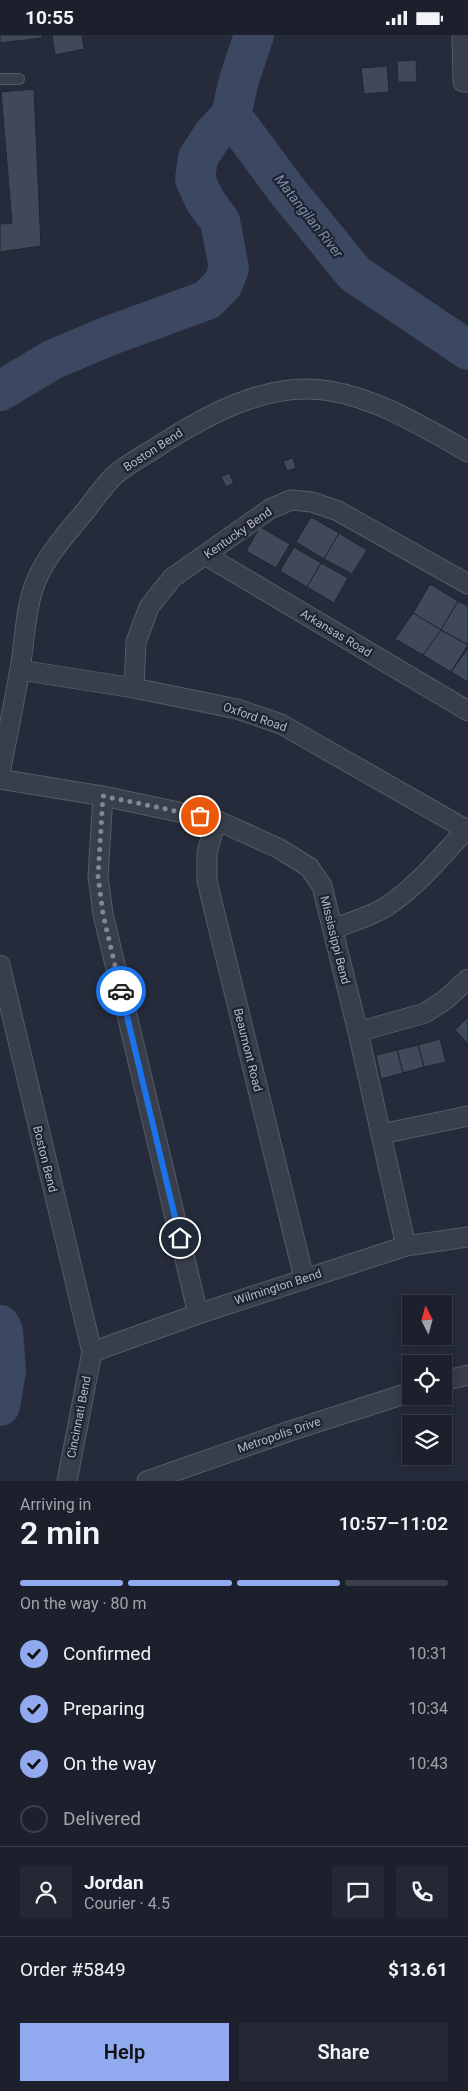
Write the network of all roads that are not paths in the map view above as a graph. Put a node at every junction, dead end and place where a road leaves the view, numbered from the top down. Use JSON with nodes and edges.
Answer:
{"nodes":[{"id":1,"x":462,"y":35,"type":"edge"},
{"id":2,"x":0,"y":79,"type":"edge"},
{"id":3,"x":19,"y":79,"type":"dead end"},
{"id":4,"x":468,"y":82,"type":"edge"},
{"id":5,"x":468,"y":452,"type":"edge"},
{"id":6,"x":204,"y":555,"type":"junction"},
{"id":7,"x":468,"y":584,"type":"edge"},
{"id":8,"x":20,"y":670,"type":"junction"},
{"id":9,"x":134,"y":688,"type":"junction"},
{"id":10,"x":468,"y":711,"type":"edge"},
{"id":11,"x":0,"y":773,"type":"edge"},
{"id":12,"x":0,"y":779,"type":"edge"},
{"id":13,"x":103,"y":796,"type":"junction"},
{"id":14,"x":216,"y":820,"type":"junction"},
{"id":15,"x":467,"y":829,"type":"edge"},
{"id":16,"x":333,"y":929,"type":"junction"},
{"id":17,"x":0,"y":965,"type":"edge"},
{"id":18,"x":468,"y":979,"type":"edge"},
{"id":19,"x":358,"y":1032,"type":"junction"},
{"id":20,"x":468,"y":1115,"type":"edge"},
{"id":21,"x":381,"y":1134,"type":"junction"},
{"id":22,"x":468,"y":1237,"type":"edge"},
{"id":23,"x":406,"y":1246,"type":"junction"},
{"id":24,"x":304,"y":1278,"type":"junction"},
{"id":25,"x":198,"y":1314,"type":"junction"},
{"id":26,"x":92,"y":1352,"type":"junction"},
{"id":27,"x":468,"y":1375,"type":"edge"},
{"id":28,"x":452,"y":1379,"type":"edge"},
{"id":29,"x":402,"y":1395,"type":"edge"},
{"id":30,"x":67,"y":1481,"type":"edge"},
{"id":31,"x":147,"y":1481,"type":"edge"}],
"edges":[{"from":1,"to":4,"type":"street"},
{"from":2,"to":3,"type":"lane"},
{"from":5,"to":8,"type":"street","name":"Boston Bend"},
{"from":6,"to":7,"type":"street","name":"Kentucky Bend"},
{"from":6,"to":9,"type":"street","name":"Kentucky Bend"},
{"from":6,"to":10,"type":"street","name":"Arkansas Road"},
{"from":8,"to":9,"type":"street","name":"Oxford Road"},
{"from":8,"to":11,"type":"street","name":"Boston Bend"},
{"from":9,"to":15,"type":"street","name":"Oxford Road"},
{"from":12,"to":13,"type":"street","name":"Mississippi Bend"},
{"from":13,"to":14,"type":"street","name":"Mississippi Bend"},
{"from":13,"to":25,"type":"street"},
{"from":14,"to":16,"type":"street","name":"Mississippi Bend"},
{"from":14,"to":24,"type":"street","name":"Beaumont Road"},
{"from":15,"to":16,"type":"street"},
{"from":16,"to":19,"type":"street","name":"Mississippi Bend"},
{"from":17,"to":26,"type":"street","name":"Boston Bend"},
{"from":18,"to":19,"type":"street"},
{"from":19,"to":21,"type":"street","name":"Mississippi Bend"},
{"from":20,"to":21,"type":"street"},
{"from":21,"to":23,"type":"street","name":"Mississippi Bend"},
{"from":22,"to":23,"type":"street","name":"Wilmington Bend"},
{"from":23,"to":24,"type":"street","name":"Wilmington Bend"},
{"from":24,"to":25,"type":"street","name":"Wilmington Bend"},
{"from":25,"to":26,"type":"street","name":"Wilmington Bend"},
{"from":26,"to":30,"type":"street","name":"Cincinnati Bend"},
{"from":27,"to":28,"type":"street"},
{"from":29,"to":31,"type":"street","name":"Metropolis Drive"}]}
